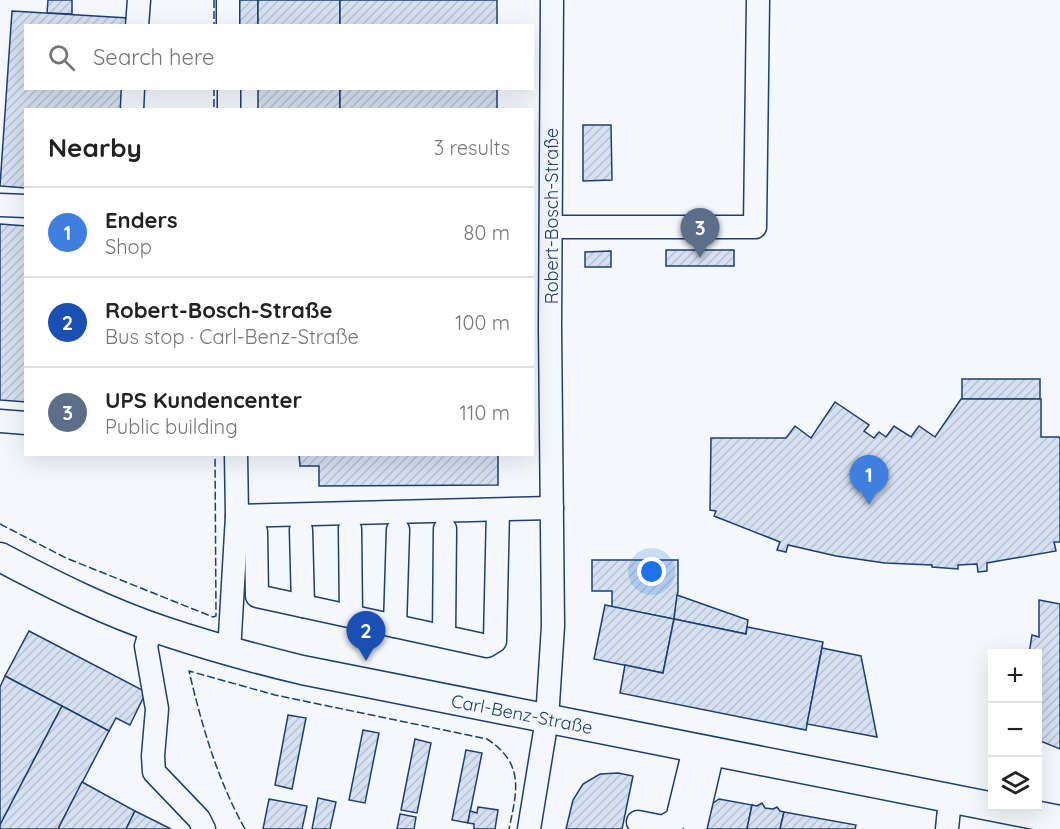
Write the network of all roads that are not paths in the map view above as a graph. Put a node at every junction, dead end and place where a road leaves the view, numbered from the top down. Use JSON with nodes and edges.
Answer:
{"nodes":[{"id":1,"x":139,"y":0,"type":"edge"},
{"id":2,"x":228,"y":0,"type":"edge"},
{"id":3,"x":552,"y":0,"type":"edge"},
{"id":4,"x":758,"y":0,"type":"edge"},
{"id":5,"x":137,"y":24,"type":"edge"},
{"id":6,"x":228,"y":24,"type":"edge"},
{"id":7,"x":133,"y":90,"type":"edge"},
{"id":8,"x":229,"y":90,"type":"edge"},
{"id":9,"x":132,"y":108,"type":"edge"},
{"id":10,"x":229,"y":108,"type":"edge"},
{"id":11,"x":0,"y":205,"type":"edge"},
{"id":12,"x":24,"y":207,"type":"edge"},
{"id":13,"x":551,"y":227,"type":"junction"},
{"id":14,"x":0,"y":421,"type":"edge"},
{"id":15,"x":24,"y":423,"type":"edge"},
{"id":16,"x":236,"y":456,"type":"edge"},
{"id":17,"x":552,"y":508,"type":"junction"},
{"id":18,"x":498,"y":510,"type":"junction"},
{"id":19,"x":237,"y":516,"type":"junction"},
{"id":20,"x":350,"y":529,"type":"dead end"},
{"id":21,"x":445,"y":529,"type":"dead end"},
{"id":22,"x":301,"y":530,"type":"dead end"},
{"id":23,"x":398,"y":530,"type":"dead end"},
{"id":24,"x":256,"y":532,"type":"dead end"},
{"id":25,"x":0,"y":557,"type":"edge"},
{"id":26,"x":303,"y":606,"type":"junction"},
{"id":27,"x":351,"y":616,"type":"junction"},
{"id":28,"x":152,"y":626,"type":"junction"},
{"id":29,"x":395,"y":626,"type":"junction"},
{"id":30,"x":444,"y":636,"type":"junction"},
{"id":31,"x":229,"y":652,"type":"junction"},
{"id":32,"x":547,"y":719,"type":"junction"},
{"id":33,"x":703,"y":750,"type":"junction"},
{"id":34,"x":950,"y":799,"type":"junction"},
{"id":35,"x":1042,"y":821,"type":"edge"},
{"id":36,"x":638,"y":822,"type":"dead end"},
{"id":37,"x":204,"y":829,"type":"edge"},
{"id":38,"x":529,"y":829,"type":"edge"},
{"id":39,"x":695,"y":829,"type":"edge"},
{"id":40,"x":947,"y":829,"type":"edge"}],
"edges":[{"from":1,"to":5,"type":"street"},
{"from":2,"to":6,"type":"street"},
{"from":3,"to":13,"type":"street","name":"Robert-Bosch-Straße"},
{"from":4,"to":13,"type":"street"},
{"from":7,"to":9,"type":"street"},
{"from":8,"to":10,"type":"street"},
{"from":11,"to":12,"type":"street"},
{"from":13,"to":17,"type":"street","name":"Robert-Bosch-Straße"},
{"from":14,"to":15,"type":"street"},
{"from":16,"to":19,"type":"street"},
{"from":17,"to":18,"type":"street"},
{"from":17,"to":32,"type":"street","name":"Robert-Bosch-Straße"},
{"from":18,"to":19,"type":"street"},
{"from":18,"to":30,"type":"street"},
{"from":19,"to":31,"type":"street"},
{"from":20,"to":27,"type":"street"},
{"from":21,"to":30,"type":"street"},
{"from":22,"to":26,"type":"street"},
{"from":23,"to":29,"type":"street"},
{"from":24,"to":26,"type":"street"},
{"from":25,"to":28,"type":"main road","name":"Carl-Benz-Straße"},
{"from":26,"to":27,"type":"street"},
{"from":27,"to":29,"type":"street"},
{"from":28,"to":31,"type":"main road","name":"Carl-Benz-Straße"},
{"from":28,"to":37,"type":"street"},
{"from":29,"to":30,"type":"street"},
{"from":31,"to":32,"type":"main road","name":"Carl-Benz-Straße"},
{"from":32,"to":33,"type":"main road","name":"Carl-Benz-Straße"},
{"from":32,"to":38,"type":"street","name":"Robert-Bosch-Straße"},
{"from":33,"to":34,"type":"main road","name":"Carl-Benz-Straße"},
{"from":33,"to":36,"type":"street"},
{"from":33,"to":39,"type":"street"},
{"from":34,"to":35,"type":"main road","name":"Carl-Benz-Straße"},
{"from":34,"to":40,"type":"street"}]}
